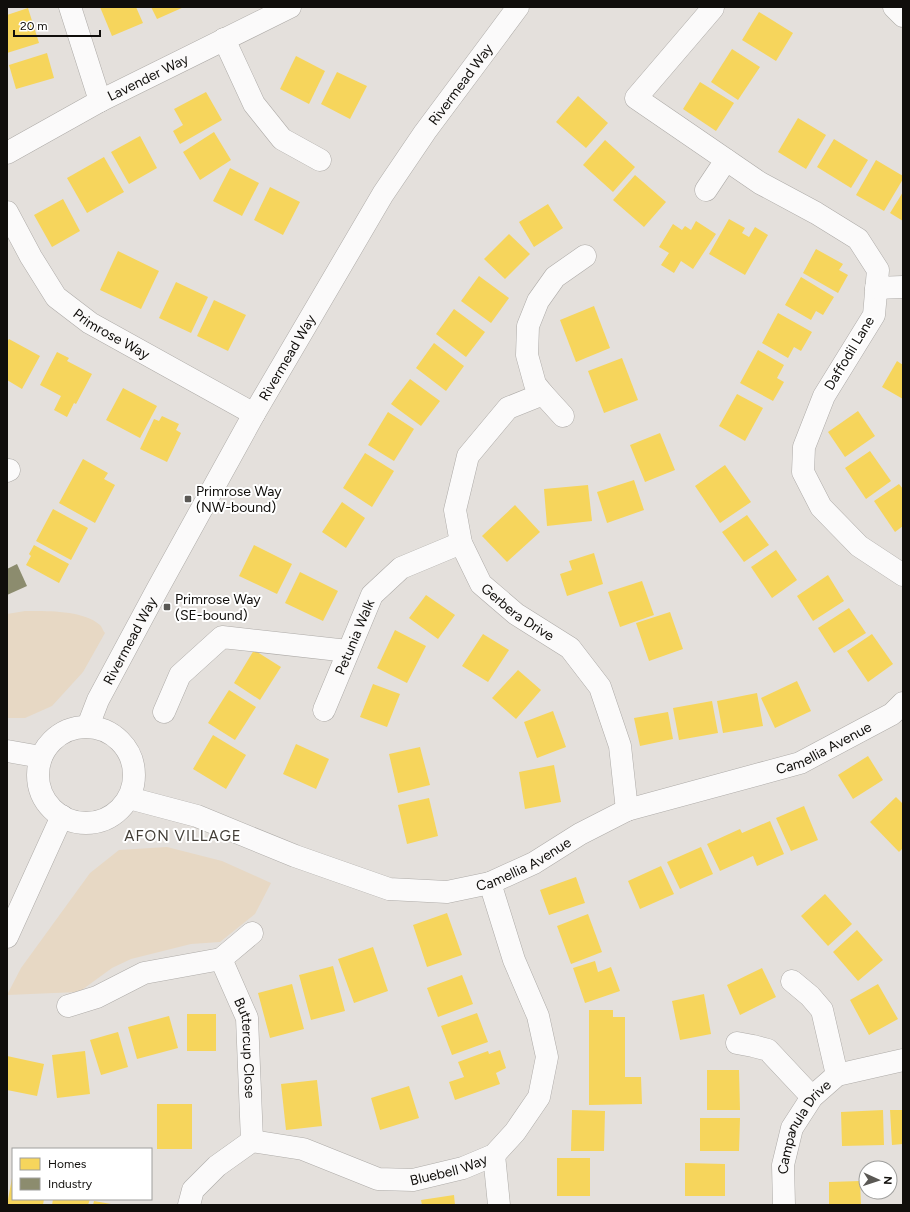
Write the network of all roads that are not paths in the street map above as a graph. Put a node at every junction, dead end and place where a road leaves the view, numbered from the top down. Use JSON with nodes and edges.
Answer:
{"nodes":[{"id":1,"x":70,"y":7,"type":"edge"},
{"id":2,"x":290,"y":7,"type":"edge"},
{"id":3,"x":518,"y":7,"type":"edge"},
{"id":4,"x":894,"y":7,"type":"edge"},
{"id":5,"x":713,"y":8,"type":"dead end"},
{"id":6,"x":903,"y":16,"type":"edge"},
{"id":7,"x":224,"y":39,"type":"junction"},
{"id":8,"x":100,"y":100,"type":"junction"},
{"id":9,"x":7,"y":152,"type":"edge"},
{"id":10,"x":320,"y":160,"type":"dead end"},
{"id":11,"x":726,"y":160,"type":"junction"},
{"id":12,"x":706,"y":190,"type":"dead end"},
{"id":13,"x":7,"y":212,"type":"edge"},
{"id":14,"x":585,"y":256,"type":"dead end"},
{"id":15,"x":903,"y":287,"type":"edge"},
{"id":16,"x":876,"y":288,"type":"junction"},
{"id":17,"x":543,"y":394,"type":"junction"},
{"id":18,"x":254,"y":414,"type":"junction"},
{"id":19,"x":563,"y":416,"type":"dead end"},
{"id":20,"x":461,"y":543,"type":"junction"},
{"id":21,"x":903,"y":575,"type":"edge"},
{"id":22,"x":348,"y":651,"type":"junction"},
{"id":23,"x":324,"y":710,"type":"dead end"},
{"id":24,"x":164,"y":712,"type":"dead end"},
{"id":25,"x":899,"y":714,"type":"edge"},
{"id":26,"x":88,"y":726,"type":"junction"},
{"id":27,"x":7,"y":751,"type":"edge"},
{"id":28,"x":41,"y":757,"type":"junction"},
{"id":29,"x":129,"y":798,"type":"junction"},
{"id":30,"x":627,"y":810,"type":"junction"},
{"id":31,"x":62,"y":816,"type":"junction"},
{"id":32,"x":490,"y":883,"type":"junction"},
{"id":33,"x":252,"y":933,"type":"dead end"},
{"id":34,"x":7,"y":938,"type":"edge"},
{"id":35,"x":221,"y":959,"type":"junction"},
{"id":36,"x":792,"y":980,"type":"dead end"},
{"id":37,"x":68,"y":1006,"type":"dead end"},
{"id":38,"x":737,"y":1043,"type":"dead end"},
{"id":39,"x":903,"y":1060,"type":"edge"},
{"id":40,"x":837,"y":1075,"type":"junction"},
{"id":41,"x":812,"y":1097,"type":"junction"},
{"id":42,"x":252,"y":1141,"type":"junction"},
{"id":43,"x":494,"y":1156,"type":"junction"},
{"id":44,"x":188,"y":1205,"type":"edge"},
{"id":45,"x":499,"y":1205,"type":"edge"},
{"id":46,"x":784,"y":1205,"type":"edge"}],
"edges":[{"from":1,"to":8,"type":"street"},
{"from":2,"to":7,"type":"street","name":"Lavender Way"},
{"from":3,"to":18,"type":"street","name":"Rivermead Way"},
{"from":4,"to":6,"type":"street"},
{"from":5,"to":11,"type":"street","name":"Daffodil Lane"},
{"from":7,"to":8,"type":"street","name":"Lavender Way"},
{"from":7,"to":10,"type":"street"},
{"from":8,"to":9,"type":"street","name":"Lavender Way"},
{"from":11,"to":12,"type":"street"},
{"from":11,"to":16,"type":"street","name":"Daffodil Lane"},
{"from":13,"to":18,"type":"street","name":"Primrose Way"},
{"from":14,"to":17,"type":"street"},
{"from":15,"to":16,"type":"street"},
{"from":16,"to":21,"type":"street","name":"Daffodil Lane"},
{"from":17,"to":19,"type":"street"},
{"from":17,"to":20,"type":"street","name":"Gerbera Drive"},
{"from":18,"to":26,"type":"street","name":"Rivermead Way"},
{"from":20,"to":22,"type":"street","name":"Petunia Walk"},
{"from":20,"to":30,"type":"street","name":"Gerbera Drive"},
{"from":22,"to":23,"type":"street","name":"Petunia Walk"},
{"from":22,"to":24,"type":"street"},
{"from":25,"to":30,"type":"street","name":"Camellia Avenue"},
{"from":26,"to":28,"type":"street"},
{"from":26,"to":29,"type":"street"},
{"from":27,"to":28,"type":"street"},
{"from":28,"to":31,"type":"street"},
{"from":29,"to":31,"type":"street"},
{"from":29,"to":32,"type":"street","name":"Camellia Avenue"},
{"from":30,"to":32,"type":"street","name":"Camellia Avenue"},
{"from":31,"to":34,"type":"street"},
{"from":32,"to":43,"type":"street","name":"Bluebell Way"},
{"from":33,"to":35,"type":"street"},
{"from":35,"to":37,"type":"street"},
{"from":35,"to":42,"type":"street","name":"Buttercup Close"},
{"from":36,"to":40,"type":"street"},
{"from":38,"to":41,"type":"street"},
{"from":39,"to":40,"type":"street","name":"Campanula Drive"},
{"from":40,"to":41,"type":"street","name":"Campanula Drive"},
{"from":41,"to":46,"type":"street","name":"Campanula Drive"},
{"from":42,"to":43,"type":"street","name":"Bluebell Way"},
{"from":42,"to":44,"type":"street"},
{"from":43,"to":45,"type":"street"}]}
